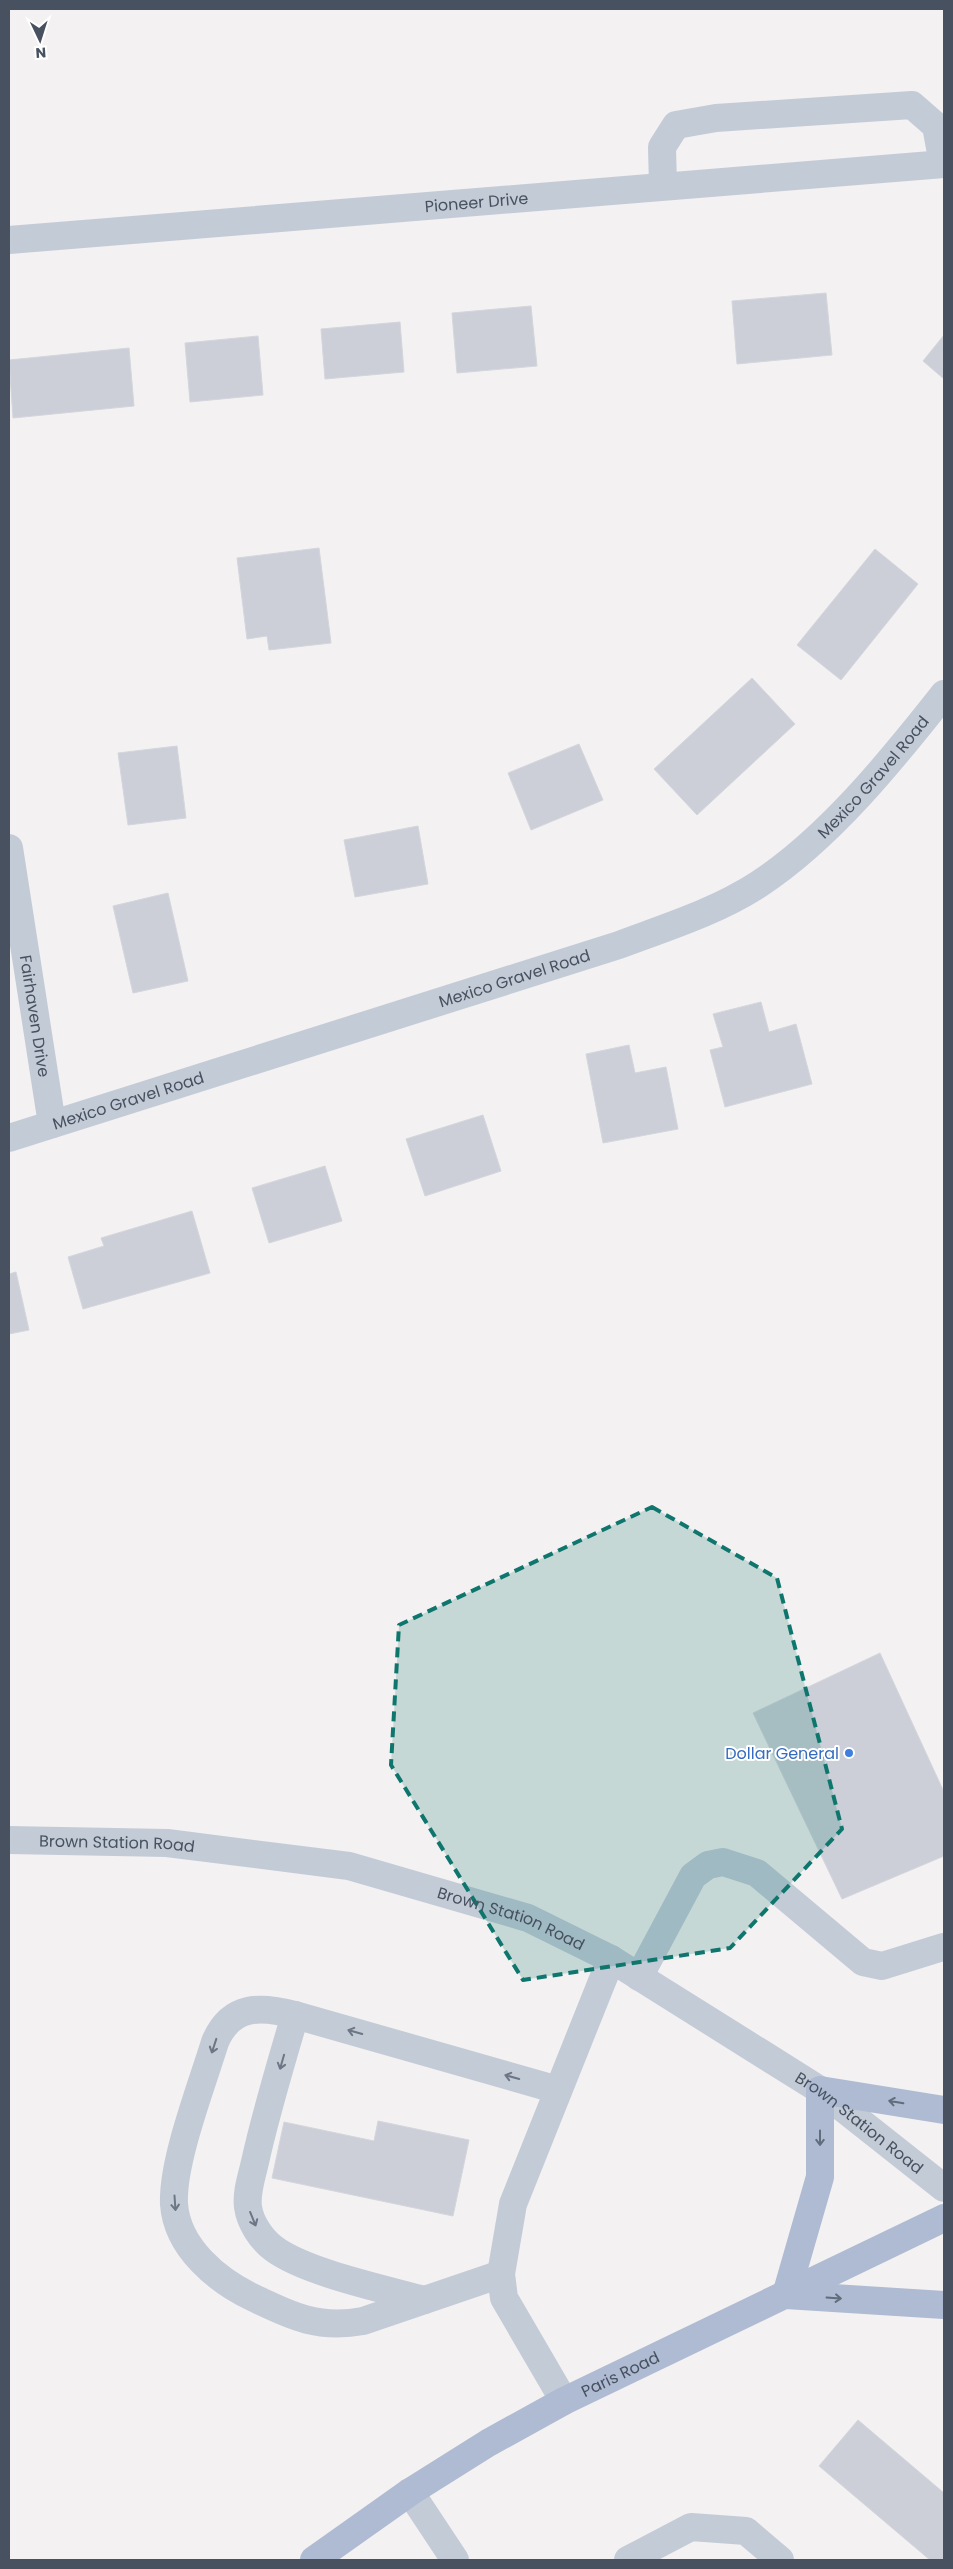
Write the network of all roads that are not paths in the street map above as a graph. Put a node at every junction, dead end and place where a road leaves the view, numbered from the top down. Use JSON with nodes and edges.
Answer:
{"nodes":[{"id":1,"x":944,"y":164,"type":"edge"},
{"id":2,"x":663,"y":186,"type":"junction"},
{"id":3,"x":9,"y":240,"type":"edge"},
{"id":4,"x":944,"y":694,"type":"edge"},
{"id":5,"x":9,"y":848,"type":"edge"},
{"id":6,"x":52,"y":1124,"type":"junction"},
{"id":7,"x":9,"y":1138,"type":"edge"},
{"id":8,"x":9,"y":1840,"type":"edge"},
{"id":9,"x":943,"y":1947,"type":"dead end"},
{"id":10,"x":611,"y":1959,"type":"junction"},
{"id":11,"x":639,"y":1977,"type":"junction"},
{"id":12,"x":295,"y":2015,"type":"junction"},
{"id":13,"x":558,"y":2090,"type":"junction"},
{"id":14,"x":820,"y":2090,"type":"junction"},
{"id":15,"x":944,"y":2110,"type":"edge"},
{"id":16,"x":944,"y":2188,"type":"edge"},
{"id":17,"x":944,"y":2218,"type":"edge"},
{"id":18,"x":501,"y":2274,"type":"junction"},
{"id":19,"x":786,"y":2295,"type":"junction"},
{"id":20,"x":424,"y":2300,"type":"junction"},
{"id":21,"x":944,"y":2305,"type":"edge"},
{"id":22,"x":564,"y":2401,"type":"junction"},
{"id":23,"x":410,"y":2492,"type":"junction"},
{"id":24,"x":314,"y":2560,"type":"edge"},
{"id":25,"x":455,"y":2560,"type":"edge"},
{"id":26,"x":628,"y":2560,"type":"edge"},
{"id":27,"x":780,"y":2560,"type":"edge"}],
"edges":[{"from":1,"to":2,"type":"street","name":"Pioneer Drive"},
{"from":1,"to":2,"type":"street"},
{"from":2,"to":3,"type":"street","name":"Pioneer Drive"},
{"from":4,"to":6,"type":"street","name":"Mexico Gravel Road"},
{"from":5,"to":6,"type":"street","name":"Fairhaven Drive"},
{"from":6,"to":7,"type":"street","name":"Mexico Gravel Road"},
{"from":8,"to":10,"type":"street","name":"Brown Station Road"},
{"from":9,"to":11,"type":"street"},
{"from":10,"to":11,"type":"street","name":"Brown Station Road"},
{"from":10,"to":13,"type":"street"},
{"from":11,"to":14,"type":"street","name":"Brown Station Road"},
{"from":13,"to":12,"type":"street","one_way":true},
{"from":12,"to":20,"type":"street","one_way":true},
{"from":12,"to":20,"type":"street","one_way":true},
{"from":13,"to":18,"type":"street"},
{"from":15,"to":14,"type":"main road","one_way":true},
{"from":14,"to":16,"type":"street","name":"Brown Station Road"},
{"from":14,"to":19,"type":"main road","one_way":true},
{"from":17,"to":19,"type":"main road","name":"Paris Road"},
{"from":18,"to":20,"type":"street"},
{"from":18,"to":22,"type":"street"},
{"from":19,"to":21,"type":"main road","one_way":true},
{"from":19,"to":22,"type":"main road","name":"Paris Road"},
{"from":22,"to":23,"type":"main road","name":"Paris Road"},
{"from":23,"to":24,"type":"main road","name":"Paris Road"},
{"from":23,"to":25,"type":"street"},
{"from":26,"to":27,"type":"street"}]}
